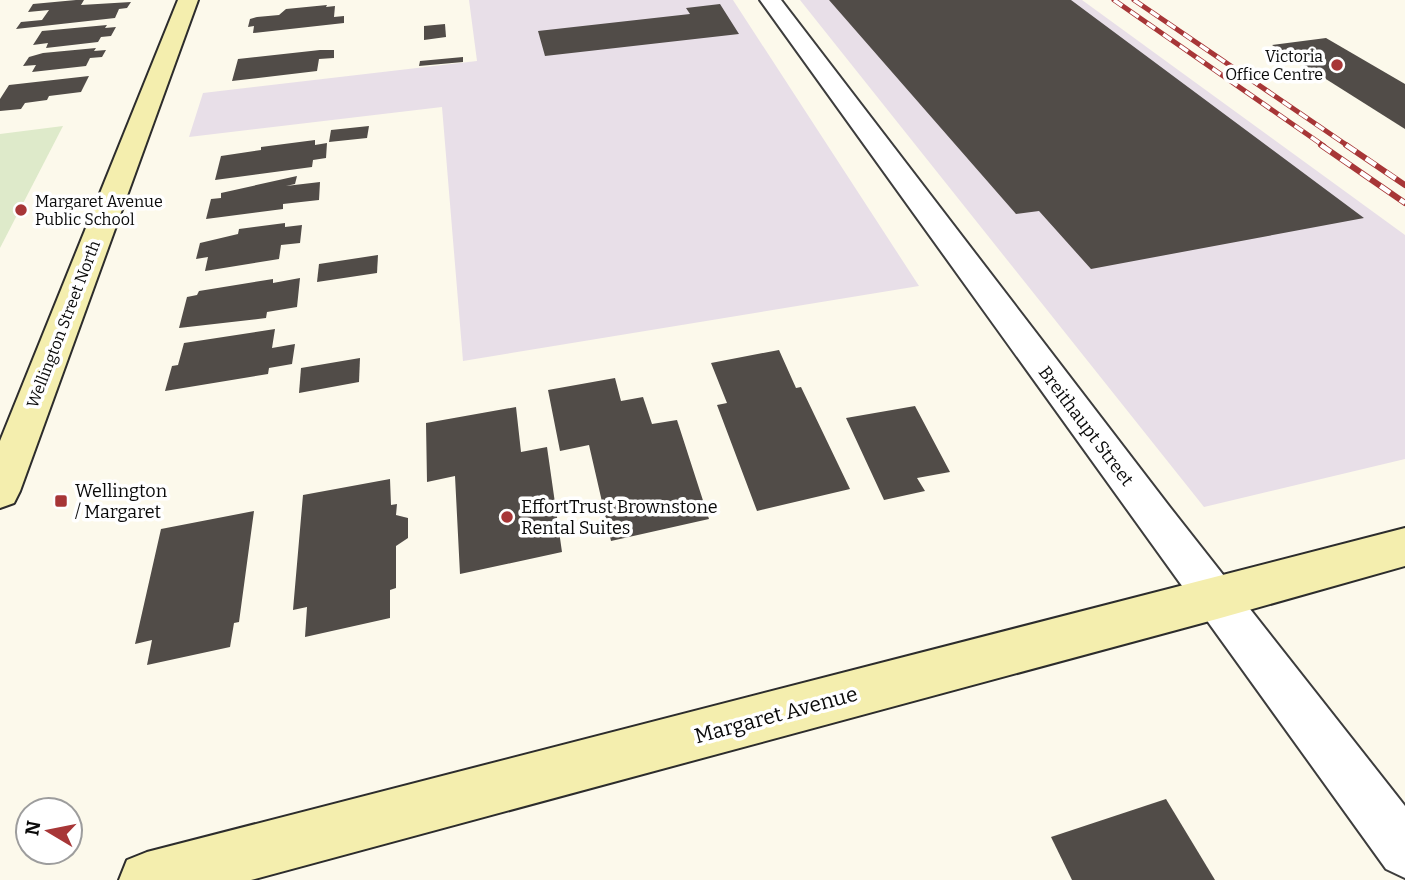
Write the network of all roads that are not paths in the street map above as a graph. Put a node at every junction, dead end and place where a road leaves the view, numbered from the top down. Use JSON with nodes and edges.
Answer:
{"nodes":[{"id":1,"x":188,"y":0,"type":"edge"},
{"id":2,"x":770,"y":0,"type":"edge"},
{"id":3,"x":0,"y":491,"type":"edge"},
{"id":4,"x":1405,"y":547,"type":"edge"},
{"id":5,"x":1217,"y":599,"type":"junction"},
{"id":6,"x":1405,"y":850,"type":"edge"},
{"id":7,"x":147,"y":880,"type":"edge"}],
"edges":[{"from":1,"to":3,"type":"street","name":"Wellington Street North"},
{"from":2,"to":5,"type":"street","name":"Breithaupt Street"},
{"from":4,"to":5,"type":"street","name":"Margaret Avenue"},
{"from":5,"to":6,"type":"street","name":"Breithaupt Street"},
{"from":5,"to":7,"type":"street","name":"Margaret Avenue"}]}
